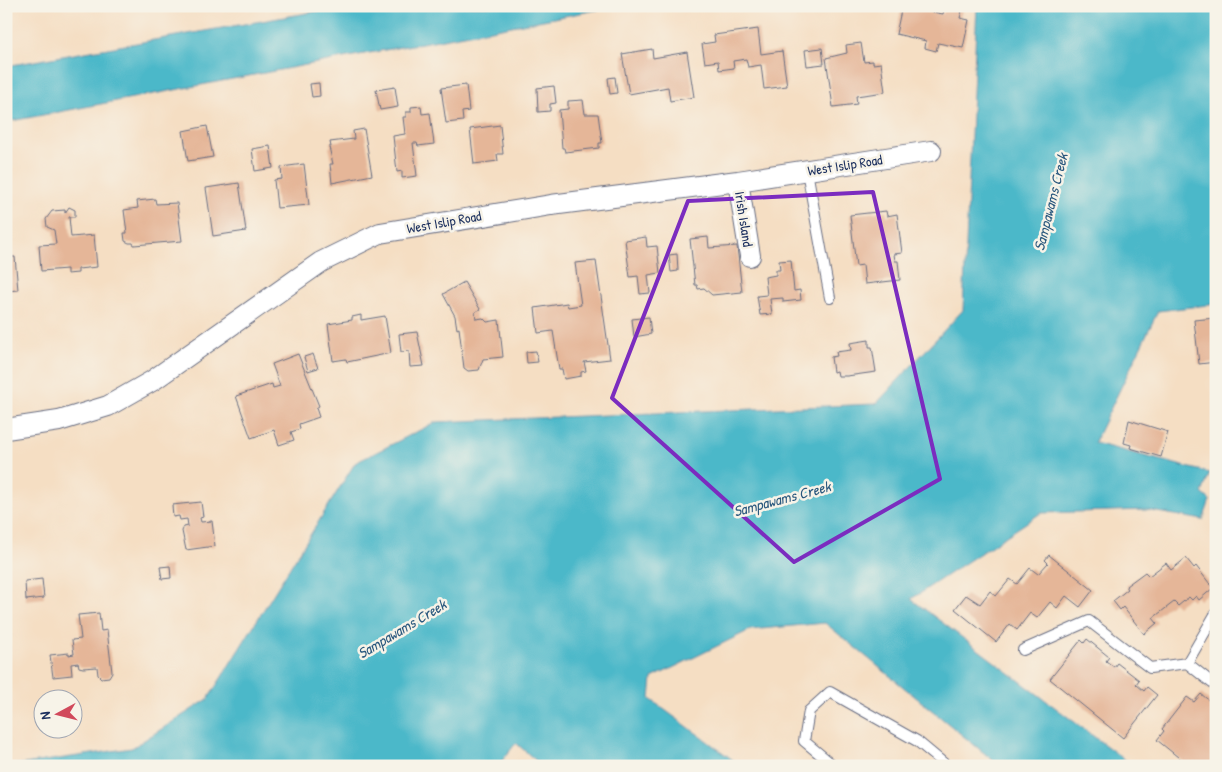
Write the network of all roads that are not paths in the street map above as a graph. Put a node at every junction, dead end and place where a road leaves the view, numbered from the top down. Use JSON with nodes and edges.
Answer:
{"nodes":[{"id":1,"x":931,"y":151,"type":"dead end"},
{"id":2,"x":808,"y":171,"type":"junction"},
{"id":3,"x":738,"y":181,"type":"junction"},
{"id":4,"x":750,"y":256,"type":"dead end"},
{"id":5,"x":830,"y":298,"type":"dead end"},
{"id":6,"x":6,"y":429,"type":"edge"},
{"id":7,"x":1216,"y":613,"type":"edge"},
{"id":8,"x":1023,"y":650,"type":"dead end"},
{"id":9,"x":1187,"y":663,"type":"junction"},
{"id":10,"x":1216,"y":686,"type":"edge"},
{"id":11,"x":834,"y":766,"type":"edge"},
{"id":12,"x":947,"y":766,"type":"edge"}],
"edges":[{"from":1,"to":2,"type":"street","name":"West Islip Road"},
{"from":2,"to":3,"type":"street","name":"West Islip Road"},
{"from":2,"to":5,"type":"lane"},
{"from":3,"to":4,"type":"street","name":"Irish Island"},
{"from":3,"to":6,"type":"street","name":"West Islip Road"},
{"from":7,"to":9,"type":"lane"},
{"from":8,"to":9,"type":"lane"},
{"from":9,"to":10,"type":"lane"},
{"from":11,"to":12,"type":"lane"}]}
